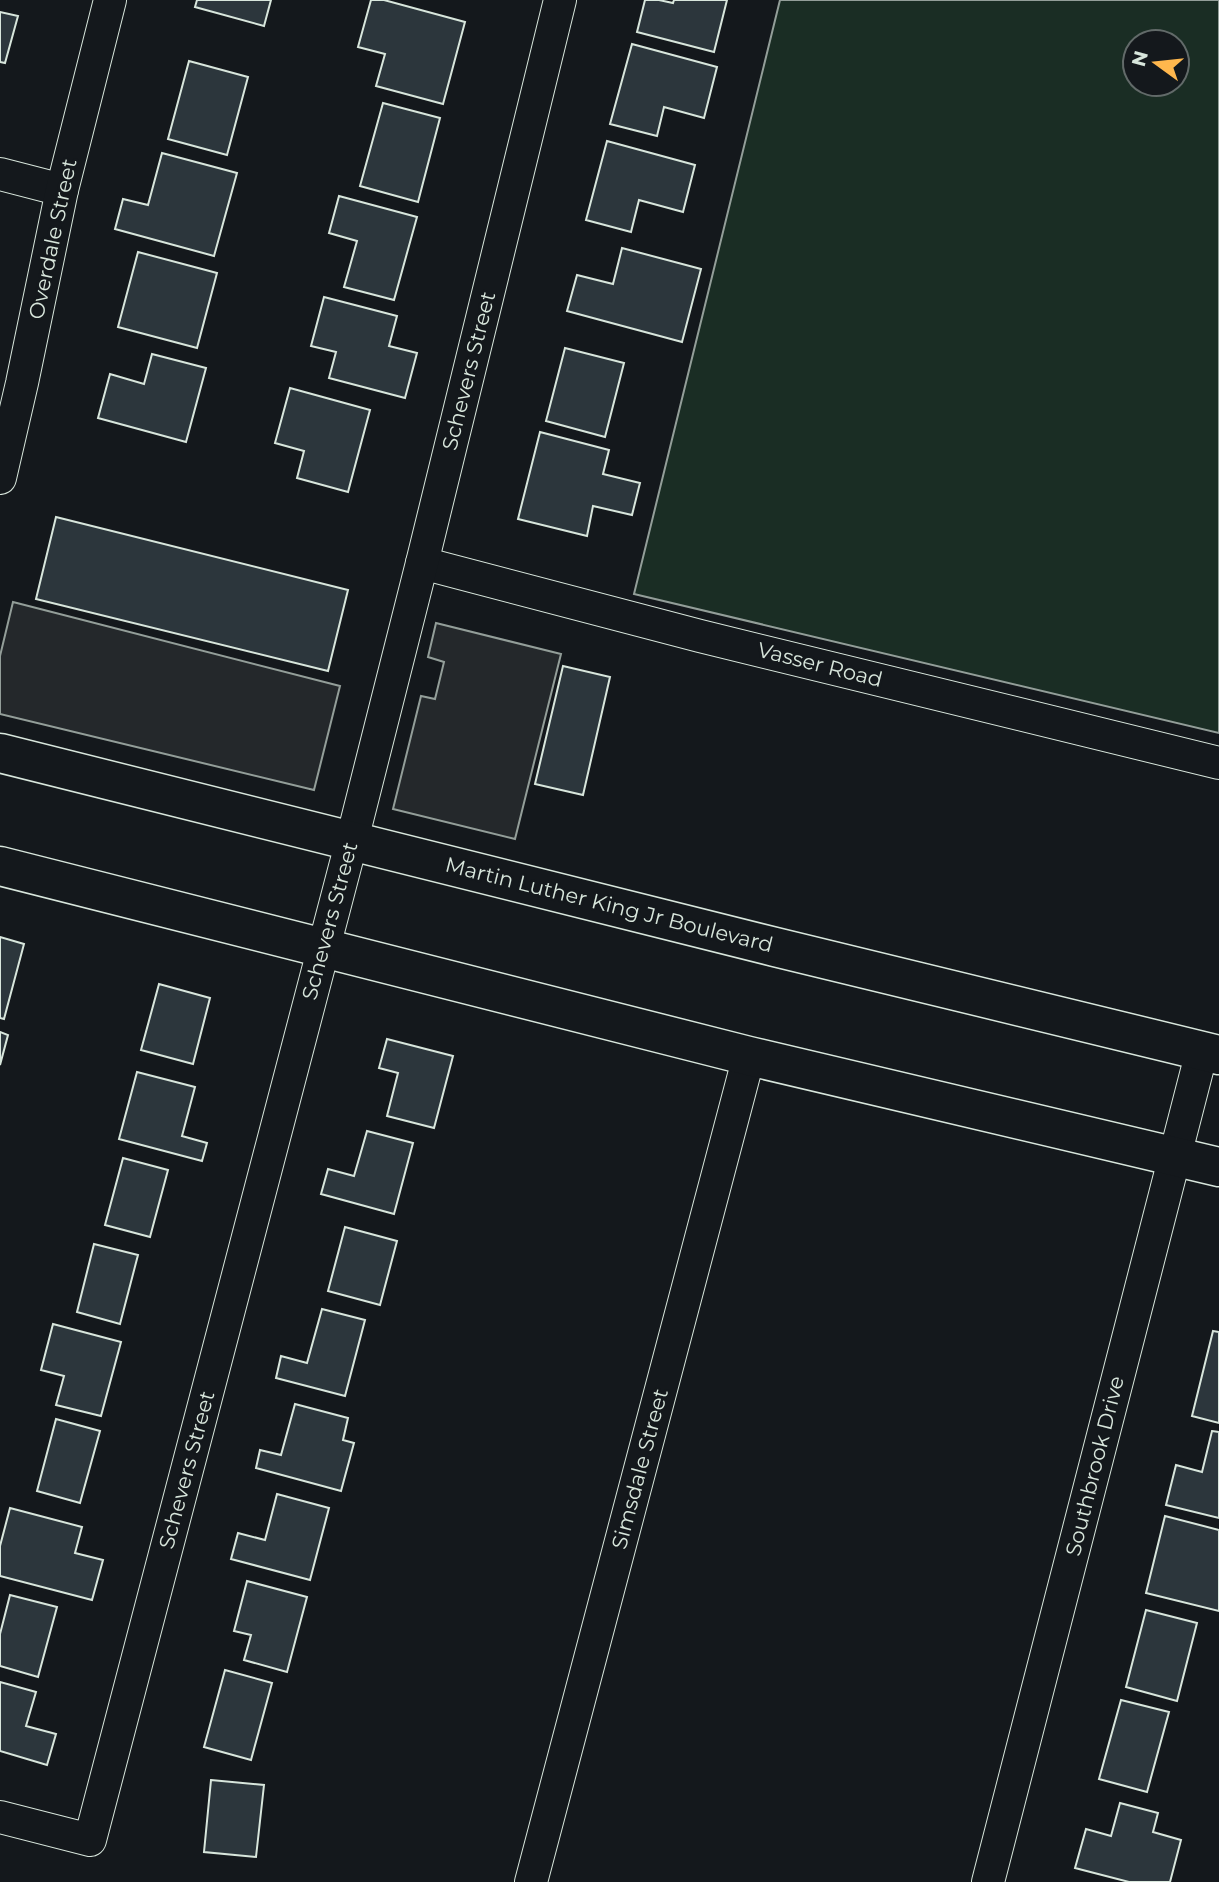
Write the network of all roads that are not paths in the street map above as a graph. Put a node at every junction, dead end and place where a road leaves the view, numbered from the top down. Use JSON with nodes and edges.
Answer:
{"nodes":[{"id":1,"x":110,"y":0,"type":"edge"},
{"id":2,"x":560,"y":0,"type":"edge"},
{"id":3,"x":0,"y":174,"type":"edge"},
{"id":4,"x":62,"y":190,"type":"junction"},
{"id":5,"x":0,"y":478,"type":"edge"},
{"id":6,"x":422,"y":564,"type":"junction"},
{"id":7,"x":0,"y":753,"type":"edge"},
{"id":8,"x":1219,"y":763,"type":"edge"},
{"id":9,"x":352,"y":840,"type":"junction"},
{"id":10,"x":0,"y":866,"type":"edge"},
{"id":11,"x":323,"y":947,"type":"junction"},
{"id":12,"x":1210,"y":1053,"type":"edge"},
{"id":13,"x":749,"y":1056,"type":"junction"},
{"id":14,"x":1175,"y":1156,"type":"junction"},
{"id":15,"x":1219,"y":1167,"type":"edge"},
{"id":16,"x":0,"y":1816,"type":"edge"},
{"id":17,"x":531,"y":1882,"type":"edge"},
{"id":18,"x":989,"y":1882,"type":"edge"}],
"edges":[{"from":1,"to":4,"type":"street","name":"Overdale Street"},
{"from":2,"to":6,"type":"street","name":"Schevers Street"},
{"from":3,"to":4,"type":"street"},
{"from":4,"to":5,"type":"street","name":"Overdale Street"},
{"from":6,"to":8,"type":"street","name":"Vasser Road"},
{"from":6,"to":9,"type":"street","name":"Schevers Street"},
{"from":7,"to":9,"type":"main road","name":"Martin Luther King Jr Boulevard"},
{"from":9,"to":11,"type":"street","name":"Schevers Street"},
{"from":9,"to":12,"type":"main road","name":"Martin Luther King Jr Boulevard"},
{"from":10,"to":11,"type":"main road"},
{"from":11,"to":13,"type":"main road"},
{"from":11,"to":16,"type":"street","name":"Schevers Street"},
{"from":12,"to":14,"type":"street","name":"Southbrook Drive"},
{"from":13,"to":14,"type":"main road"},
{"from":13,"to":17,"type":"street","name":"Simsdale Street"},
{"from":14,"to":15,"type":"main road"},
{"from":14,"to":18,"type":"street","name":"Southbrook Drive"}]}
